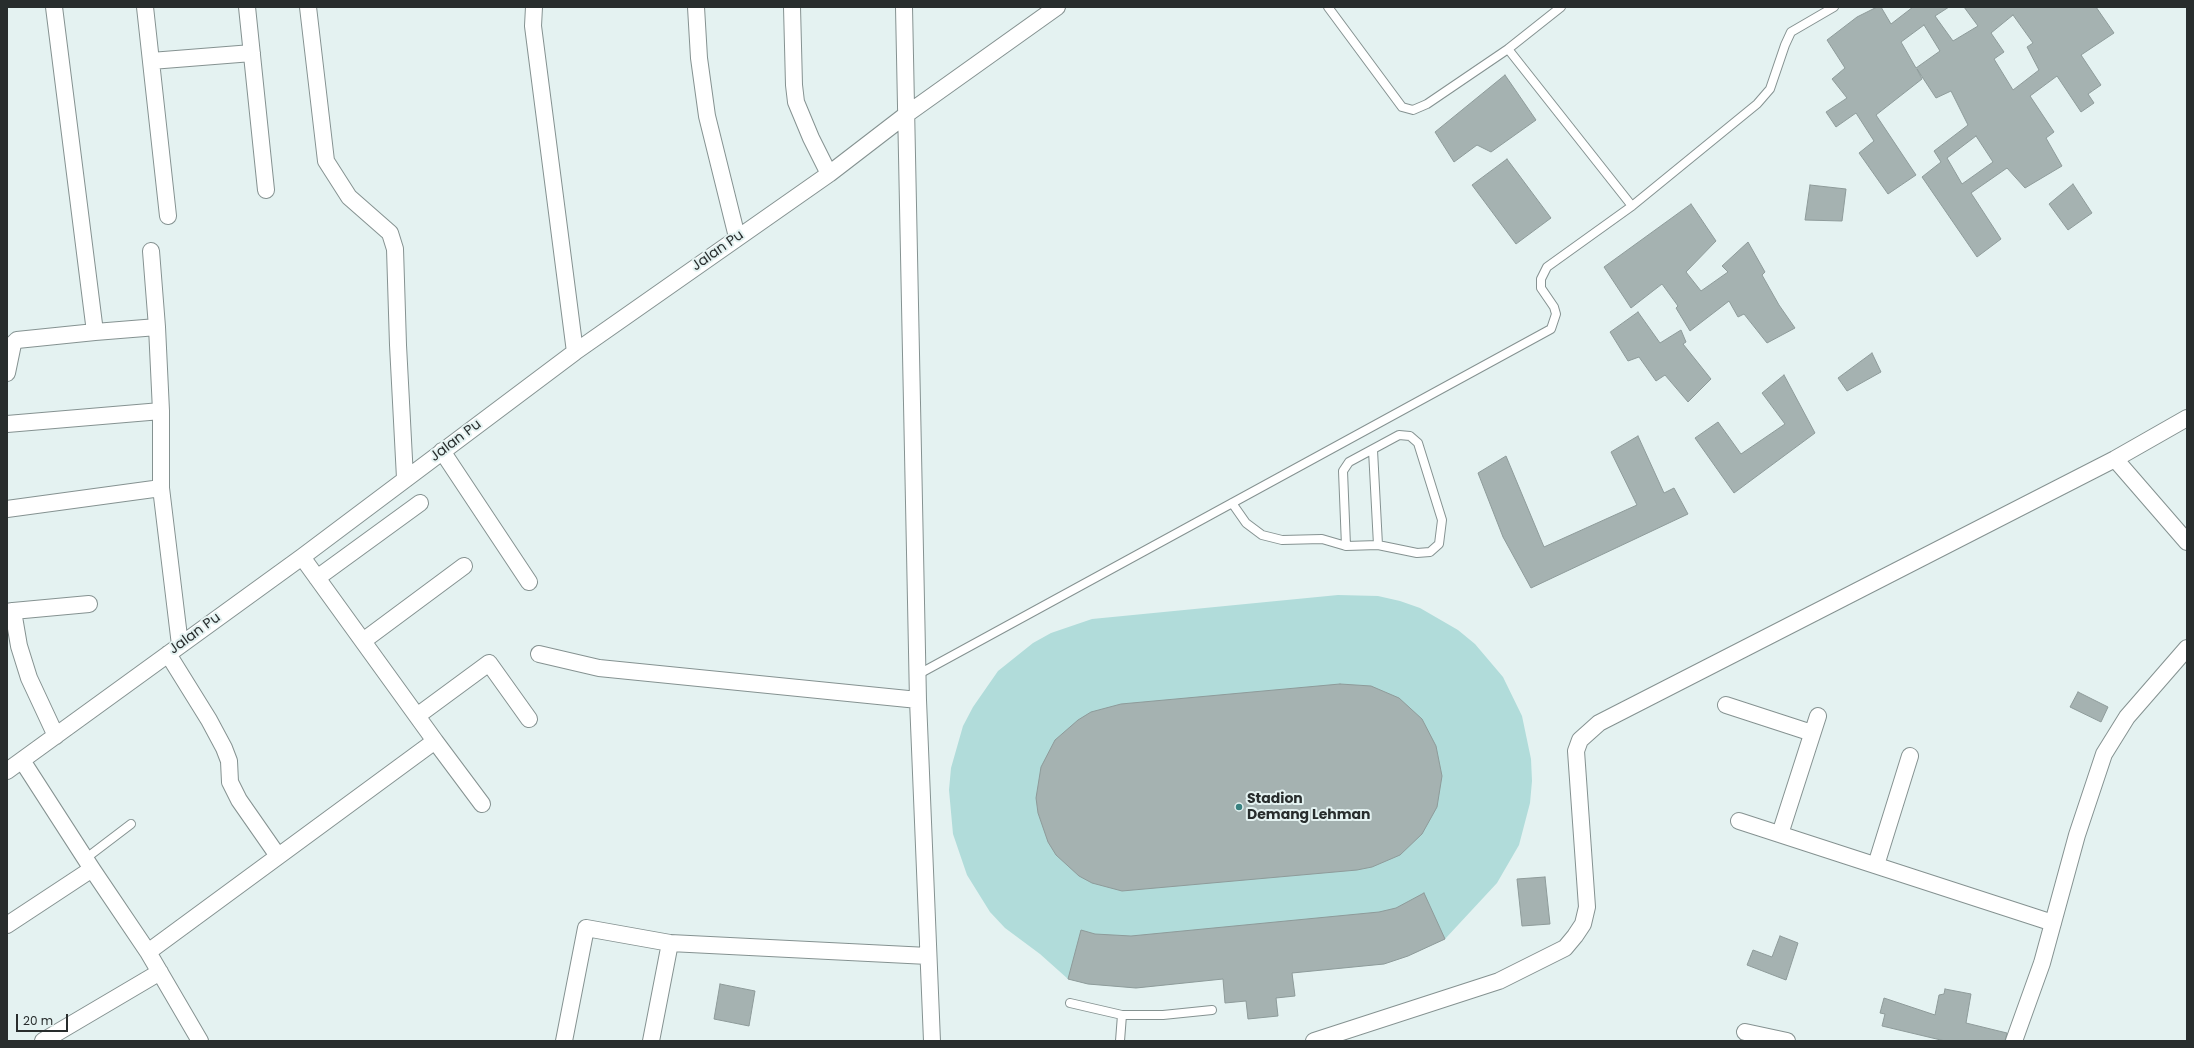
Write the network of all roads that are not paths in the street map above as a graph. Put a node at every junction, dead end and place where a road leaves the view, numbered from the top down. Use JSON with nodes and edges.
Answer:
{"nodes":[{"id":1,"x":54,"y":7,"type":"edge"},
{"id":2,"x":145,"y":7,"type":"edge"},
{"id":3,"x":247,"y":7,"type":"edge"},
{"id":4,"x":308,"y":7,"type":"edge"},
{"id":5,"x":534,"y":7,"type":"edge"},
{"id":6,"x":696,"y":7,"type":"edge"},
{"id":7,"x":792,"y":7,"type":"edge"},
{"id":8,"x":904,"y":7,"type":"edge"},
{"id":9,"x":1057,"y":7,"type":"edge"},
{"id":10,"x":1328,"y":7,"type":"edge"},
{"id":11,"x":1561,"y":7,"type":"edge"},
{"id":12,"x":1834,"y":7,"type":"edge"},
{"id":13,"x":1508,"y":49,"type":"junction"},
{"id":14,"x":252,"y":53,"type":"junction"},
{"id":15,"x":151,"y":61,"type":"junction"},
{"id":16,"x":907,"y":114,"type":"junction"},
{"id":17,"x":829,"y":174,"type":"junction"},
{"id":18,"x":266,"y":190,"type":"dead end"},
{"id":19,"x":1632,"y":206,"type":"junction"},
{"id":20,"x":168,"y":216,"type":"dead end"},
{"id":21,"x":737,"y":237,"type":"junction"},
{"id":22,"x":151,"y":251,"type":"dead end"},
{"id":23,"x":157,"y":327,"type":"junction"},
{"id":24,"x":95,"y":332,"type":"junction"},
{"id":25,"x":575,"y":352,"type":"junction"},
{"id":26,"x":7,"y":374,"type":"edge"},
{"id":27,"x":161,"y":411,"type":"junction"},
{"id":28,"x":2187,"y":418,"type":"edge"},
{"id":29,"x":7,"y":424,"type":"edge"},
{"id":30,"x":1373,"y":450,"type":"junction"},
{"id":31,"x":442,"y":451,"type":"junction"},
{"id":32,"x":2115,"y":459,"type":"junction"},
{"id":33,"x":405,"y":478,"type":"junction"},
{"id":34,"x":161,"y":488,"type":"junction"},
{"id":35,"x":420,"y":503,"type":"dead end"},
{"id":36,"x":1232,"y":503,"type":"junction"},
{"id":37,"x":7,"y":509,"type":"edge"},
{"id":38,"x":2187,"y":542,"type":"edge"},
{"id":39,"x":1378,"y":545,"type":"junction"},
{"id":40,"x":1346,"y":546,"type":"junction"},
{"id":41,"x":302,"y":557,"type":"junction"},
{"id":42,"x":464,"y":566,"type":"dead end"},
{"id":43,"x":317,"y":578,"type":"junction"},
{"id":44,"x":529,"y":582,"type":"dead end"},
{"id":45,"x":89,"y":604,"type":"dead end"},
{"id":46,"x":10,"y":612,"type":"edge"},
{"id":47,"x":363,"y":641,"type":"junction"},
{"id":48,"x":180,"y":645,"type":"junction"},
{"id":49,"x":2187,"y":648,"type":"edge"},
{"id":50,"x":168,"y":654,"type":"junction"},
{"id":51,"x":539,"y":654,"type":"dead end"},
{"id":52,"x":918,"y":675,"type":"junction"},
{"id":53,"x":918,"y":700,"type":"junction"},
{"id":54,"x":1726,"y":705,"type":"dead end"},
{"id":55,"x":417,"y":716,"type":"junction"},
{"id":56,"x":1818,"y":716,"type":"dead end"},
{"id":57,"x":529,"y":719,"type":"dead end"},
{"id":58,"x":1812,"y":733,"type":"junction"},
{"id":59,"x":56,"y":736,"type":"junction"},
{"id":60,"x":435,"y":741,"type":"junction"},
{"id":61,"x":1910,"y":756,"type":"dead end"},
{"id":62,"x":23,"y":762,"type":"junction"},
{"id":63,"x":7,"y":771,"type":"edge"},
{"id":64,"x":482,"y":804,"type":"dead end"},
{"id":65,"x":1739,"y":821,"type":"dead end"},
{"id":66,"x":131,"y":824,"type":"dead end"},
{"id":67,"x":1780,"y":834,"type":"junction"},
{"id":68,"x":278,"y":856,"type":"junction"},
{"id":69,"x":88,"y":864,"type":"junction"},
{"id":70,"x":1876,"y":865,"type":"junction"},
{"id":71,"x":2052,"y":923,"type":"junction"},
{"id":72,"x":7,"y":925,"type":"edge"},
{"id":73,"x":670,"y":943,"type":"junction"},
{"id":74,"x":148,"y":952,"type":"junction"},
{"id":75,"x":928,"y":956,"type":"junction"},
{"id":76,"x":160,"y":972,"type":"junction"},
{"id":77,"x":1070,"y":1003,"type":"dead end"},
{"id":78,"x":1212,"y":1010,"type":"dead end"},
{"id":79,"x":1122,"y":1015,"type":"junction"},
{"id":80,"x":1745,"y":1032,"type":"dead end"},
{"id":81,"x":43,"y":1041,"type":"edge"},
{"id":82,"x":200,"y":1041,"type":"edge"},
{"id":83,"x":564,"y":1041,"type":"edge"},
{"id":84,"x":651,"y":1041,"type":"edge"},
{"id":85,"x":932,"y":1041,"type":"edge"},
{"id":86,"x":1120,"y":1041,"type":"edge"},
{"id":87,"x":1314,"y":1041,"type":"edge"},
{"id":88,"x":1787,"y":1041,"type":"edge"},
{"id":89,"x":2014,"y":1041,"type":"edge"}],
"edges":[{"from":1,"to":24,"type":"street"},
{"from":2,"to":15,"type":"street"},
{"from":3,"to":14,"type":"street"},
{"from":4,"to":33,"type":"street"},
{"from":5,"to":25,"type":"street"},
{"from":6,"to":21,"type":"street"},
{"from":7,"to":17,"type":"street"},
{"from":8,"to":16,"type":"street"},
{"from":9,"to":16,"type":"street","name":"Jalan Pu"},
{"from":10,"to":13,"type":"lane"},
{"from":11,"to":13,"type":"lane"},
{"from":12,"to":19,"type":"lane"},
{"from":13,"to":19,"type":"lane"},
{"from":14,"to":15,"type":"street"},
{"from":14,"to":18,"type":"street"},
{"from":15,"to":20,"type":"street"},
{"from":16,"to":17,"type":"street","name":"Jalan Pu"},
{"from":16,"to":52,"type":"street"},
{"from":17,"to":21,"type":"street","name":"Jalan Pu"},
{"from":19,"to":36,"type":"lane"},
{"from":21,"to":25,"type":"street","name":"Jalan Pu"},
{"from":22,"to":23,"type":"street"},
{"from":23,"to":24,"type":"street"},
{"from":23,"to":27,"type":"street"},
{"from":24,"to":26,"type":"street"},
{"from":25,"to":31,"type":"street","name":"Jalan Pu"},
{"from":27,"to":29,"type":"street"},
{"from":27,"to":34,"type":"street"},
{"from":28,"to":32,"type":"street"},
{"from":30,"to":39,"type":"lane"},
{"from":30,"to":39,"type":"lane"},
{"from":30,"to":40,"type":"lane"},
{"from":31,"to":33,"type":"street","name":"Jalan Pu"},
{"from":31,"to":44,"type":"street"},
{"from":32,"to":38,"type":"street"},
{"from":32,"to":87,"type":"street"},
{"from":33,"to":41,"type":"street","name":"Jalan Pu"},
{"from":34,"to":37,"type":"street"},
{"from":34,"to":48,"type":"street"},
{"from":35,"to":43,"type":"street"},
{"from":36,"to":40,"type":"lane"},
{"from":36,"to":52,"type":"lane"},
{"from":39,"to":40,"type":"lane"},
{"from":41,"to":43,"type":"street"},
{"from":41,"to":48,"type":"street","name":"Jalan Pu"},
{"from":42,"to":47,"type":"street"},
{"from":43,"to":47,"type":"street"},
{"from":45,"to":46,"type":"street"},
{"from":46,"to":59,"type":"street"},
{"from":47,"to":55,"type":"street"},
{"from":48,"to":50,"type":"street","name":"Jalan Pu"},
{"from":49,"to":71,"type":"street"},
{"from":50,"to":59,"type":"street","name":"Jalan Pu"},
{"from":50,"to":68,"type":"street"},
{"from":51,"to":53,"type":"street"},
{"from":52,"to":53,"type":"street"},
{"from":53,"to":75,"type":"street"},
{"from":54,"to":58,"type":"street"},
{"from":55,"to":57,"type":"street"},
{"from":55,"to":60,"type":"street"},
{"from":56,"to":58,"type":"street"},
{"from":58,"to":67,"type":"street"},
{"from":59,"to":62,"type":"street","name":"Jalan Pu"},
{"from":60,"to":64,"type":"street"},
{"from":60,"to":68,"type":"street"},
{"from":61,"to":70,"type":"street"},
{"from":62,"to":63,"type":"street","name":"Jalan Pu"},
{"from":62,"to":69,"type":"street"},
{"from":65,"to":67,"type":"street"},
{"from":66,"to":69,"type":"lane"},
{"from":67,"to":70,"type":"street"},
{"from":68,"to":74,"type":"street"},
{"from":69,"to":72,"type":"street"},
{"from":69,"to":74,"type":"street"},
{"from":70,"to":71,"type":"street"},
{"from":71,"to":89,"type":"street"},
{"from":73,"to":75,"type":"street"},
{"from":73,"to":83,"type":"street"},
{"from":73,"to":84,"type":"street"},
{"from":74,"to":76,"type":"street"},
{"from":75,"to":85,"type":"street"},
{"from":76,"to":81,"type":"street"},
{"from":76,"to":82,"type":"street"},
{"from":77,"to":79,"type":"lane"},
{"from":78,"to":79,"type":"lane"},
{"from":79,"to":86,"type":"lane"},
{"from":80,"to":88,"type":"street"}]}
